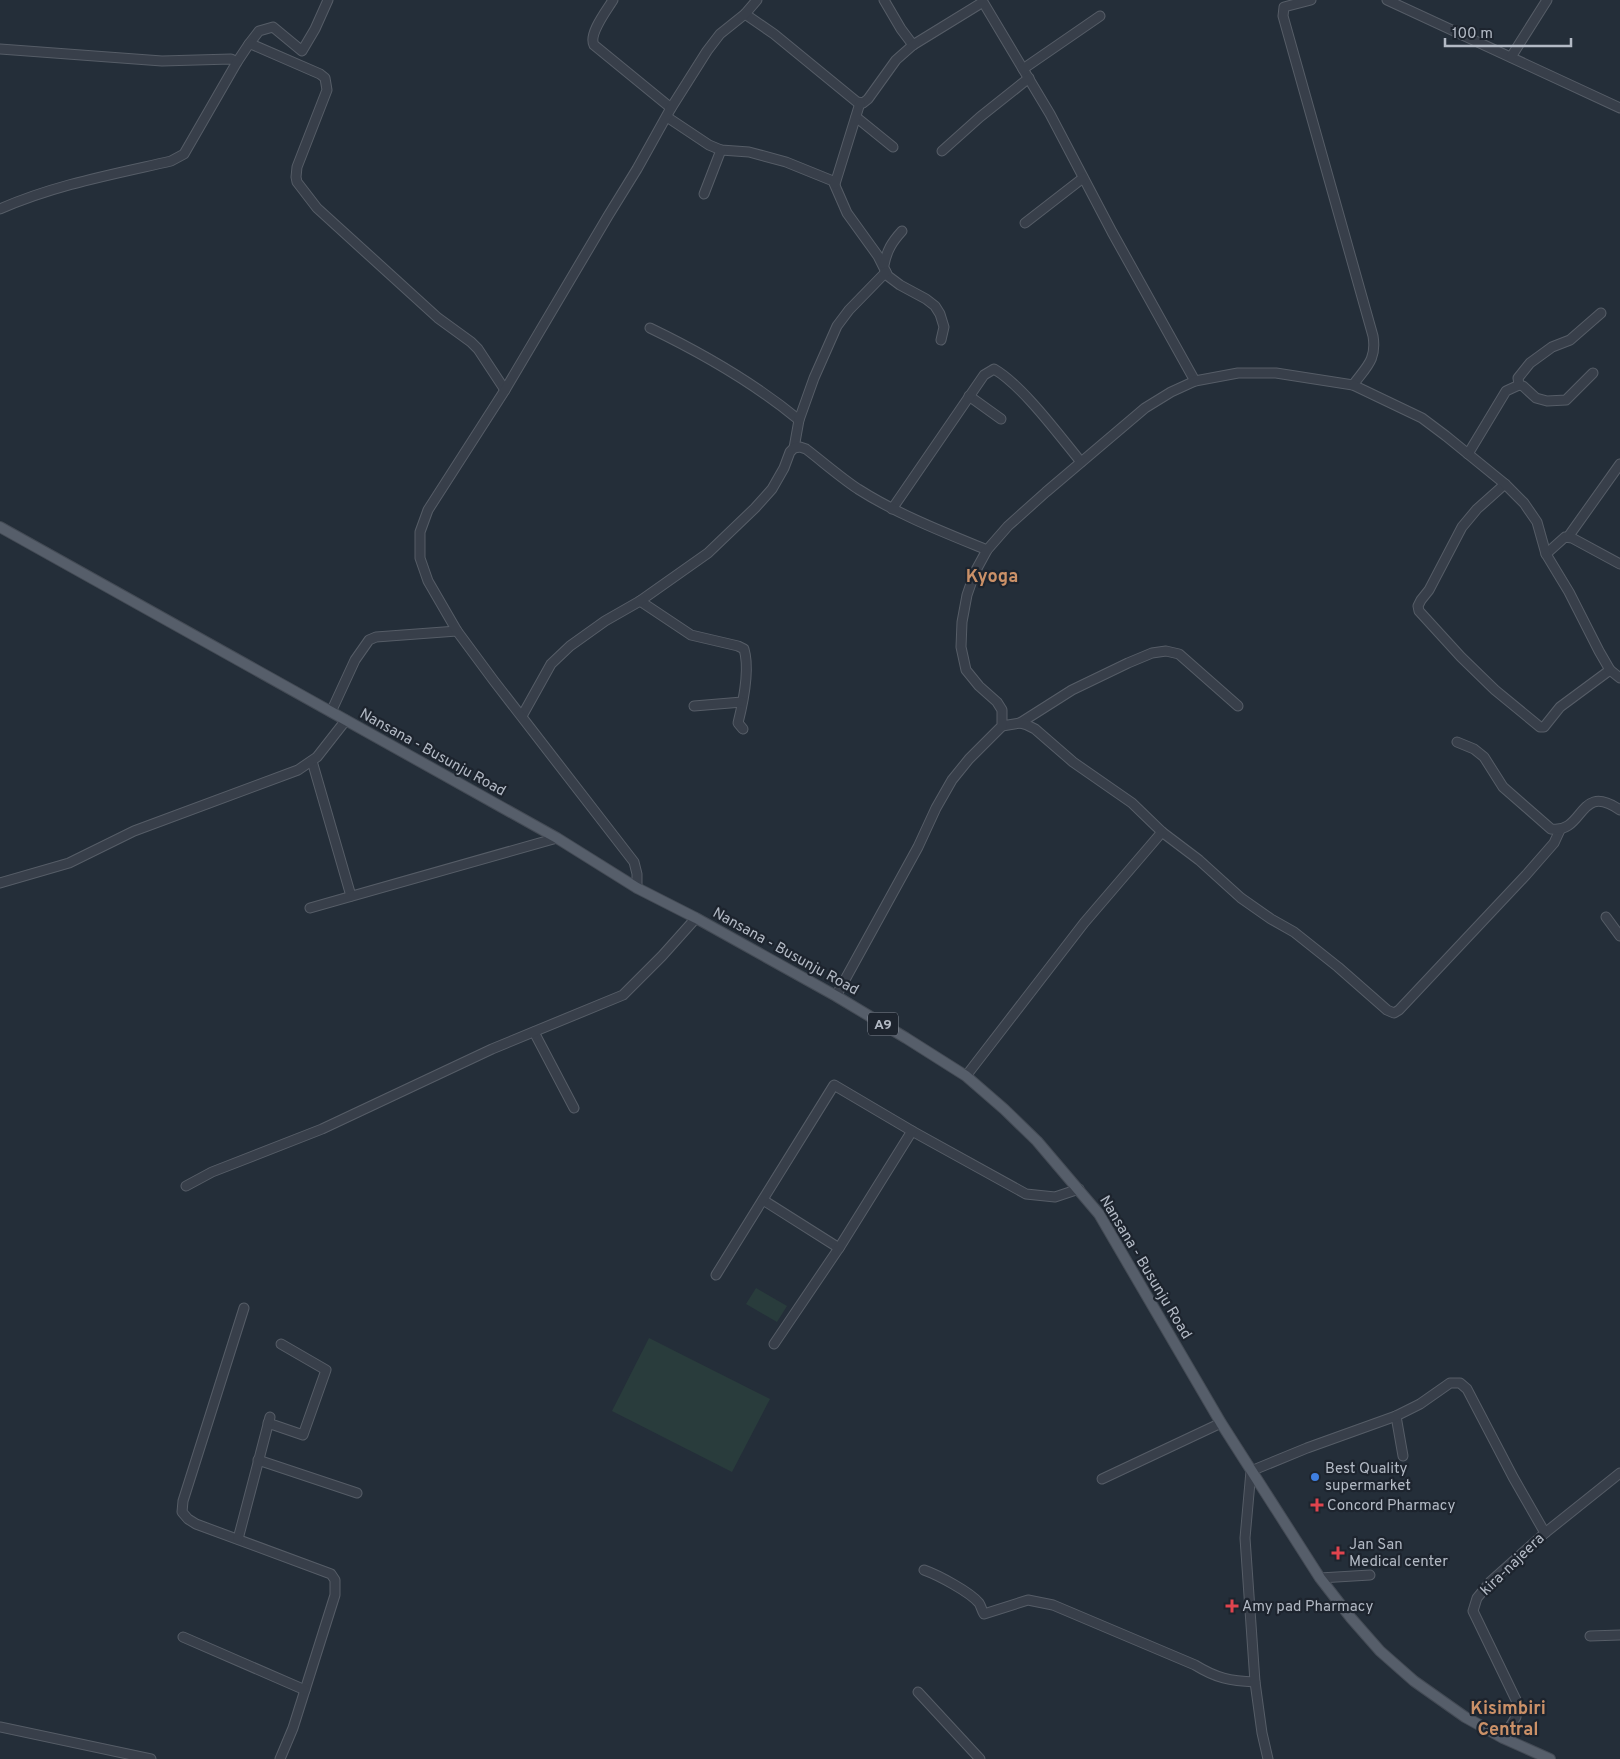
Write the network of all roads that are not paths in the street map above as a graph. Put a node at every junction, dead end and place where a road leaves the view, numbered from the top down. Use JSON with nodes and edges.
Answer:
{"nodes":[{"id":1,"x":328,"y":0,"type":"edge"},
{"id":2,"x":613,"y":0,"type":"edge"},
{"id":3,"x":757,"y":0,"type":"edge"},
{"id":4,"x":884,"y":0,"type":"edge"},
{"id":5,"x":1312,"y":0,"type":"edge"},
{"id":6,"x":1387,"y":0,"type":"edge"},
{"id":7,"x":1547,"y":0,"type":"edge"},
{"id":8,"x":982,"y":1,"type":"edge"},
{"id":9,"x":745,"y":14,"type":"junction"},
{"id":10,"x":1100,"y":16,"type":"dead end"},
{"id":11,"x":249,"y":44,"type":"junction"},
{"id":12,"x":913,"y":45,"type":"junction"},
{"id":13,"x":0,"y":49,"type":"edge"},
{"id":14,"x":1511,"y":57,"type":"junction"},
{"id":15,"x":237,"y":62,"type":"junction"},
{"id":16,"x":1024,"y":68,"type":"junction"},
{"id":17,"x":1029,"y":78,"type":"junction"},
{"id":18,"x":860,"y":103,"type":"junction"},
{"id":19,"x":671,"y":108,"type":"junction"},
{"id":20,"x":1620,"y":108,"type":"edge"},
{"id":21,"x":666,"y":117,"type":"junction"},
{"id":22,"x":856,"y":117,"type":"junction"},
{"id":23,"x":893,"y":147,"type":"dead end"},
{"id":24,"x":721,"y":150,"type":"junction"},
{"id":25,"x":942,"y":151,"type":"dead end"},
{"id":26,"x":1083,"y":178,"type":"junction"},
{"id":27,"x":835,"y":184,"type":"junction"},
{"id":28,"x":704,"y":194,"type":"dead end"},
{"id":29,"x":0,"y":209,"type":"edge"},
{"id":30,"x":1026,"y":223,"type":"dead end"},
{"id":31,"x":902,"y":231,"type":"dead end"},
{"id":32,"x":885,"y":269,"type":"junction"},
{"id":33,"x":1601,"y":313,"type":"dead end"},
{"id":34,"x":650,"y":328,"type":"dead end"},
{"id":35,"x":941,"y":340,"type":"dead end"},
{"id":36,"x":1593,"y":373,"type":"dead end"},
{"id":37,"x":1195,"y":382,"type":"junction"},
{"id":38,"x":1352,"y":384,"type":"junction"},
{"id":39,"x":1518,"y":385,"type":"junction"},
{"id":40,"x":506,"y":390,"type":"junction"},
{"id":41,"x":969,"y":396,"type":"junction"},
{"id":42,"x":1001,"y":419,"type":"dead end"},
{"id":43,"x":799,"y":420,"type":"junction"},
{"id":44,"x":794,"y":448,"type":"junction"},
{"id":45,"x":1468,"y":454,"type":"junction"},
{"id":46,"x":1081,"y":462,"type":"junction"},
{"id":47,"x":1620,"y":464,"type":"edge"},
{"id":48,"x":1505,"y":484,"type":"junction"},
{"id":49,"x":892,"y":509,"type":"junction"},
{"id":50,"x":0,"y":527,"type":"edge"},
{"id":51,"x":1568,"y":537,"type":"junction"},
{"id":52,"x":987,"y":550,"type":"junction"},
{"id":53,"x":1546,"y":554,"type":"junction"},
{"id":54,"x":1620,"y":564,"type":"edge"},
{"id":55,"x":640,"y":601,"type":"junction"},
{"id":56,"x":457,"y":631,"type":"junction"},
{"id":57,"x":1610,"y":670,"type":"junction"},
{"id":58,"x":1620,"y":678,"type":"edge"},
{"id":59,"x":742,"y":702,"type":"junction"},
{"id":60,"x":694,"y":706,"type":"dead end"},
{"id":61,"x":1238,"y":706,"type":"dead end"},
{"id":62,"x":331,"y":712,"type":"junction"},
{"id":63,"x":522,"y":716,"type":"junction"},
{"id":64,"x":346,"y":720,"type":"junction"},
{"id":65,"x":1020,"y":723,"type":"junction"},
{"id":66,"x":1002,"y":726,"type":"junction"},
{"id":67,"x":743,"y":729,"type":"dead end"},
{"id":68,"x":1456,"y":742,"type":"dead end"},
{"id":69,"x":312,"y":761,"type":"junction"},
{"id":70,"x":1620,"y":810,"type":"edge"},
{"id":71,"x":1560,"y":830,"type":"junction"},
{"id":72,"x":1162,"y":832,"type":"junction"},
{"id":73,"x":557,"y":838,"type":"junction"},
{"id":74,"x":0,"y":883,"type":"edge"},
{"id":75,"x":638,"y":888,"type":"junction"},
{"id":76,"x":351,"y":896,"type":"junction"},
{"id":77,"x":310,"y":908,"type":"dead end"},
{"id":78,"x":1606,"y":917,"type":"dead end"},
{"id":79,"x":696,"y":918,"type":"junction"},
{"id":80,"x":1620,"y":936,"type":"edge"},
{"id":81,"x":836,"y":996,"type":"junction"},
{"id":82,"x":534,"y":1032,"type":"junction"},
{"id":83,"x":966,"y":1076,"type":"junction"},
{"id":84,"x":574,"y":1108,"type":"dead end"},
{"id":85,"x":912,"y":1131,"type":"junction"},
{"id":86,"x":186,"y":1186,"type":"dead end"},
{"id":87,"x":1079,"y":1189,"type":"junction"},
{"id":88,"x":763,"y":1200,"type":"junction"},
{"id":89,"x":839,"y":1248,"type":"junction"},
{"id":90,"x":716,"y":1275,"type":"dead end"},
{"id":91,"x":244,"y":1308,"type":"dead end"},
{"id":92,"x":281,"y":1344,"type":"dead end"},
{"id":93,"x":774,"y":1344,"type":"dead end"},
{"id":94,"x":1396,"y":1416,"type":"junction"},
{"id":95,"x":1221,"y":1423,"type":"junction"},
{"id":96,"x":1403,"y":1456,"type":"dead end"},
{"id":97,"x":258,"y":1460,"type":"junction"},
{"id":98,"x":1251,"y":1471,"type":"junction"},
{"id":99,"x":1620,"y":1473,"type":"edge"},
{"id":100,"x":1102,"y":1479,"type":"dead end"},
{"id":101,"x":357,"y":1493,"type":"dead end"},
{"id":102,"x":1545,"y":1533,"type":"junction"},
{"id":103,"x":238,"y":1539,"type":"junction"},
{"id":104,"x":924,"y":1570,"type":"dead end"},
{"id":105,"x":1370,"y":1576,"type":"dead end"},
{"id":106,"x":1320,"y":1578,"type":"junction"},
{"id":107,"x":1620,"y":1635,"type":"edge"},
{"id":108,"x":1590,"y":1636,"type":"dead end"},
{"id":109,"x":183,"y":1637,"type":"dead end"},
{"id":110,"x":1255,"y":1682,"type":"junction"},
{"id":111,"x":305,"y":1690,"type":"junction"},
{"id":112,"x":918,"y":1692,"type":"dead end"},
{"id":113,"x":0,"y":1727,"type":"edge"},
{"id":114,"x":1503,"y":1738,"type":"junction"},
{"id":115,"x":151,"y":1759,"type":"edge"},
{"id":116,"x":280,"y":1759,"type":"edge"},
{"id":117,"x":980,"y":1759,"type":"edge"},
{"id":118,"x":1268,"y":1759,"type":"edge"},
{"id":119,"x":1550,"y":1759,"type":"edge"}],
"edges":[{"from":1,"to":11,"type":"street"},
{"from":2,"to":19,"type":"street"},
{"from":3,"to":9,"type":"street"},
{"from":4,"to":12,"type":"street"},
{"from":5,"to":38,"type":"street"},
{"from":6,"to":14,"type":"street"},
{"from":7,"to":14,"type":"street"},
{"from":8,"to":12,"type":"street"},
{"from":8,"to":16,"type":"street"},
{"from":9,"to":18,"type":"street"},
{"from":9,"to":19,"type":"street"},
{"from":10,"to":16,"type":"street"},
{"from":11,"to":15,"type":"street"},
{"from":11,"to":40,"type":"street"},
{"from":12,"to":18,"type":"street"},
{"from":13,"to":15,"type":"street"},
{"from":14,"to":20,"type":"street"},
{"from":15,"to":29,"type":"street"},
{"from":16,"to":17,"type":"street"},
{"from":17,"to":25,"type":"street"},
{"from":17,"to":26,"type":"street"},
{"from":18,"to":22,"type":"street"},
{"from":19,"to":21,"type":"street"},
{"from":21,"to":24,"type":"street"},
{"from":21,"to":40,"type":"street"},
{"from":22,"to":23,"type":"street"},
{"from":22,"to":27,"type":"street"},
{"from":24,"to":27,"type":"street"},
{"from":24,"to":28,"type":"street"},
{"from":26,"to":30,"type":"street"},
{"from":26,"to":37,"type":"street"},
{"from":27,"to":32,"type":"street"},
{"from":31,"to":32,"type":"street"},
{"from":32,"to":35,"type":"street"},
{"from":32,"to":43,"type":"street"},
{"from":33,"to":39,"type":"street"},
{"from":34,"to":43,"type":"street"},
{"from":36,"to":39,"type":"street"},
{"from":37,"to":38,"type":"street"},
{"from":37,"to":46,"type":"street"},
{"from":38,"to":45,"type":"street"},
{"from":39,"to":45,"type":"street"},
{"from":40,"to":56,"type":"street"},
{"from":41,"to":42,"type":"street"},
{"from":41,"to":46,"type":"street"},
{"from":41,"to":49,"type":"street"},
{"from":43,"to":44,"type":"street"},
{"from":44,"to":49,"type":"street"},
{"from":44,"to":55,"type":"street"},
{"from":45,"to":48,"type":"street"},
{"from":46,"to":52,"type":"street"},
{"from":47,"to":51,"type":"street"},
{"from":48,"to":53,"type":"street"},
{"from":48,"to":57,"type":"street"},
{"from":49,"to":52,"type":"street"},
{"from":50,"to":62,"type":"main road","name":"Nansana - Busunju Road","number":"A9"},
{"from":51,"to":53,"type":"street"},
{"from":51,"to":54,"type":"street"},
{"from":52,"to":66,"type":"street"},
{"from":53,"to":57,"type":"street"},
{"from":55,"to":59,"type":"street"},
{"from":55,"to":63,"type":"street"},
{"from":56,"to":62,"type":"street"},
{"from":56,"to":63,"type":"street"},
{"from":57,"to":58,"type":"street"},
{"from":59,"to":60,"type":"street"},
{"from":59,"to":67,"type":"street"},
{"from":61,"to":65,"type":"street"},
{"from":62,"to":64,"type":"main road","name":"Nansana - Busunju Road","number":"A9"},
{"from":63,"to":75,"type":"street"},
{"from":64,"to":69,"type":"street"},
{"from":64,"to":73,"type":"main road","name":"Nansana - Busunju Road","number":"A9"},
{"from":65,"to":66,"type":"street"},
{"from":65,"to":72,"type":"street"},
{"from":66,"to":81,"type":"street"},
{"from":68,"to":71,"type":"street"},
{"from":69,"to":74,"type":"street"},
{"from":69,"to":76,"type":"street"},
{"from":70,"to":71,"type":"street"},
{"from":71,"to":72,"type":"street"},
{"from":72,"to":83,"type":"street"},
{"from":73,"to":75,"type":"main road","name":"Nansana - Busunju Road","number":"A9"},
{"from":73,"to":76,"type":"street"},
{"from":75,"to":79,"type":"main road","name":"Nansana - Busunju Road","number":"A9"},
{"from":76,"to":77,"type":"street"},
{"from":78,"to":80,"type":"street"},
{"from":79,"to":81,"type":"main road","name":"Nansana - Busunju Road","number":"A9"},
{"from":79,"to":82,"type":"street"},
{"from":81,"to":83,"type":"main road","name":"Nansana - Busunju Road","number":"A9"},
{"from":82,"to":84,"type":"street"},
{"from":82,"to":86,"type":"street"},
{"from":83,"to":87,"type":"main road","name":"Nansana - Busunju Road","number":"A9"},
{"from":85,"to":87,"type":"street"},
{"from":85,"to":88,"type":"street"},
{"from":85,"to":89,"type":"street"},
{"from":87,"to":95,"type":"main road","name":"Nansana - Busunju Road","number":"A9"},
{"from":88,"to":89,"type":"street"},
{"from":88,"to":90,"type":"street"},
{"from":89,"to":93,"type":"street"},
{"from":91,"to":103,"type":"street"},
{"from":92,"to":97,"type":"street"},
{"from":94,"to":96,"type":"street"},
{"from":94,"to":98,"type":"street"},
{"from":94,"to":102,"type":"street"},
{"from":95,"to":98,"type":"main road","name":"Nansana - Busunju Road","number":"A9"},
{"from":95,"to":100,"type":"street"},
{"from":97,"to":101,"type":"street"},
{"from":97,"to":103,"type":"street"},
{"from":98,"to":106,"type":"main road","name":"Nansana - Busunju Road","number":"A9"},
{"from":98,"to":110,"type":"street"},
{"from":99,"to":102,"type":"street","name":"kira-najeera"},
{"from":102,"to":114,"type":"street","name":"kira-najeera"},
{"from":103,"to":111,"type":"street"},
{"from":104,"to":110,"type":"street"},
{"from":105,"to":106,"type":"street"},
{"from":106,"to":114,"type":"main road","name":"Nansana - Busunju Road","number":"A9"},
{"from":107,"to":108,"type":"street"},
{"from":109,"to":111,"type":"street"},
{"from":110,"to":118,"type":"street"},
{"from":111,"to":116,"type":"street"},
{"from":112,"to":117,"type":"street"},
{"from":113,"to":115,"type":"street"},
{"from":114,"to":119,"type":"main road","name":"Nansana - Busunju Road","number":"A9"}]}
